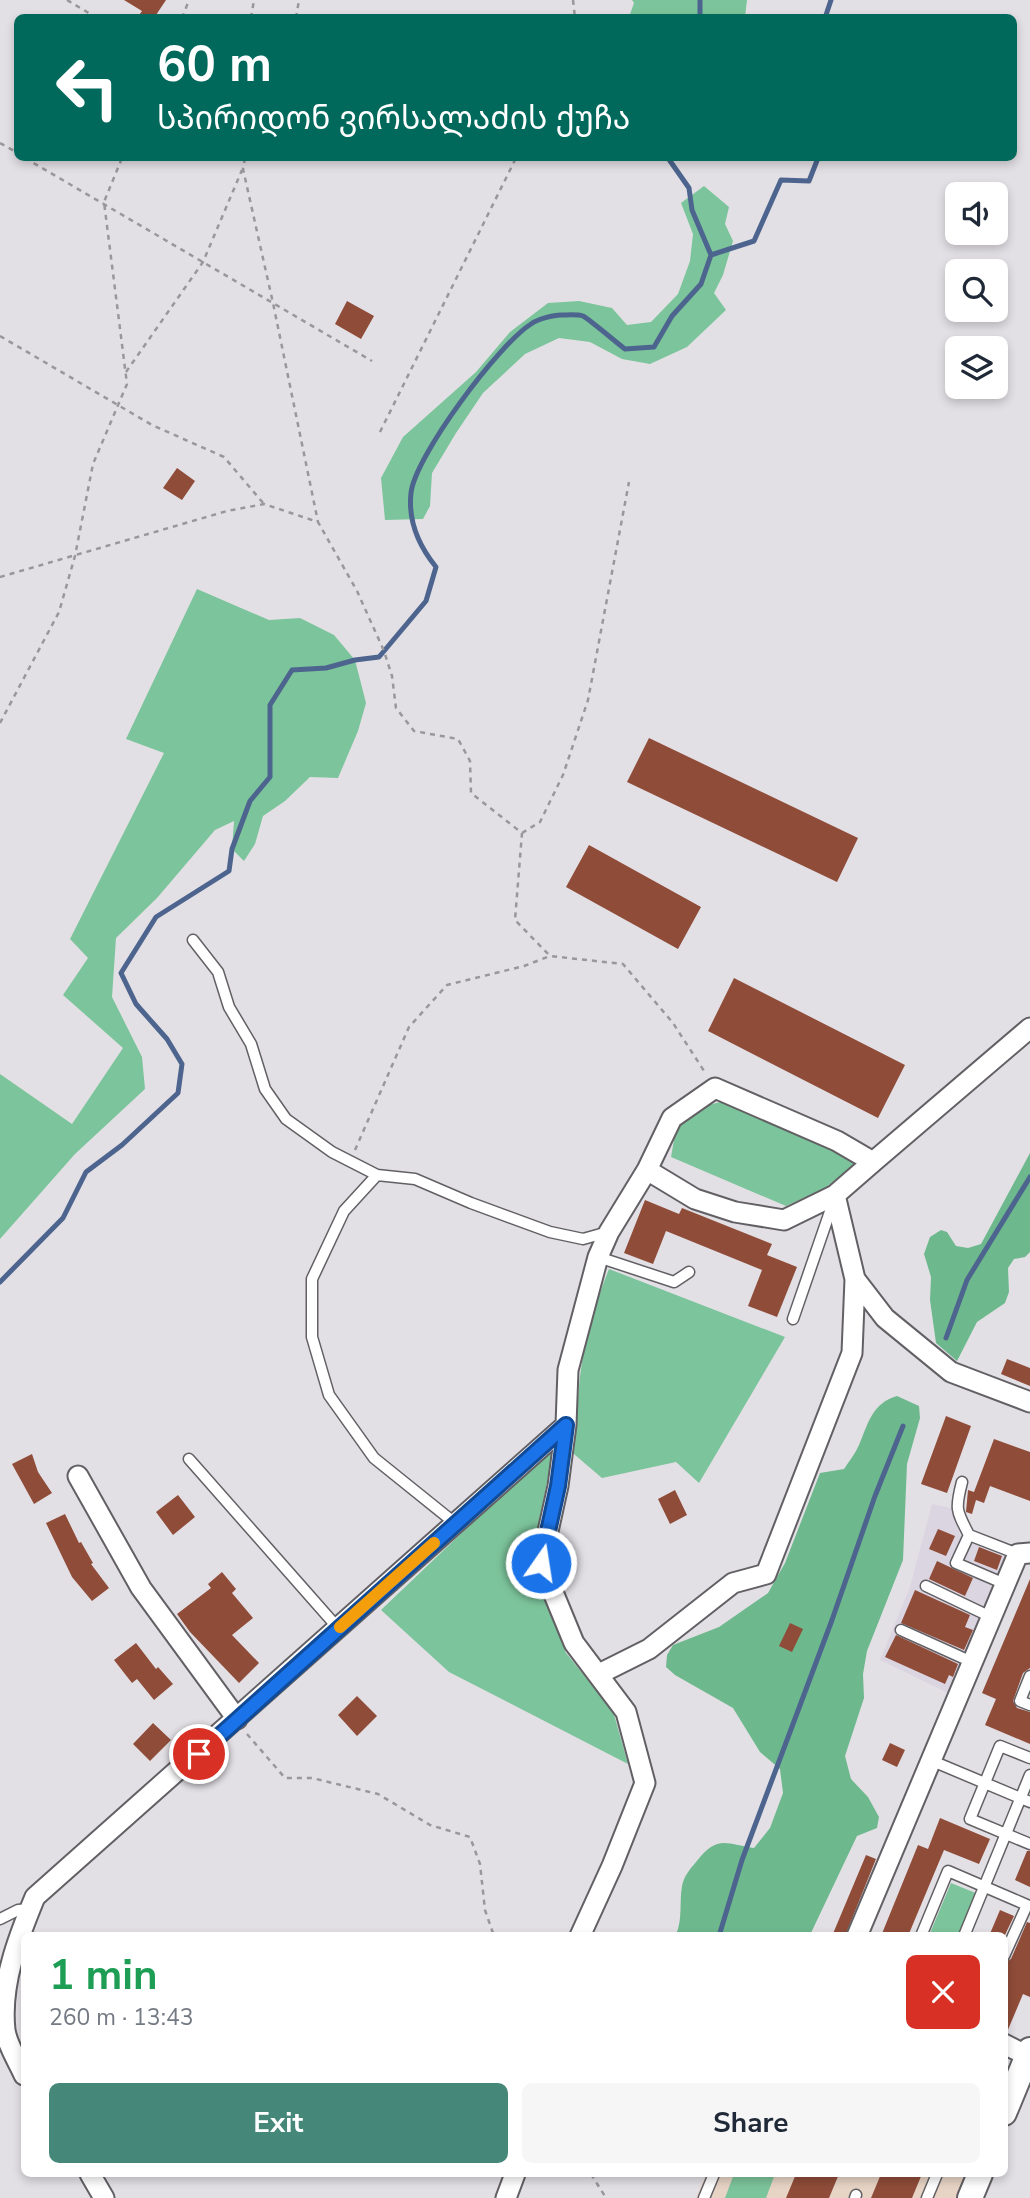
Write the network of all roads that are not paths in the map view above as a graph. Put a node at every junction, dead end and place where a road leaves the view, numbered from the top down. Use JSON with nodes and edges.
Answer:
{"nodes":[{"id":1,"x":193,"y":940,"type":"dead end"},
{"id":2,"x":1030,"y":1028,"type":"edge"},
{"id":3,"x":873,"y":1162,"type":"junction"},
{"id":4,"x":647,"y":1170,"type":"junction"},
{"id":5,"x":377,"y":1175,"type":"junction"},
{"id":6,"x":835,"y":1195,"type":"junction"},
{"id":7,"x":609,"y":1232,"type":"junction"},
{"id":8,"x":598,"y":1257,"type":"junction"},
{"id":9,"x":689,"y":1272,"type":"dead end"},
{"id":10,"x":855,"y":1279,"type":"junction"},
{"id":11,"x":793,"y":1319,"type":"dead end"},
{"id":12,"x":1030,"y":1402,"type":"edge"},
{"id":13,"x":566,"y":1425,"type":"junction"},
{"id":14,"x":189,"y":1459,"type":"dead end"},
{"id":15,"x":78,"y":1476,"type":"dead end"},
{"id":16,"x":962,"y":1482,"type":"dead end"},
{"id":17,"x":456,"y":1524,"type":"junction"},
{"id":18,"x":969,"y":1535,"type":"junction"},
{"id":19,"x":1024,"y":1553,"type":"edge"},
{"id":20,"x":1005,"y":1584,"type":"junction"},
{"id":21,"x":926,"y":1587,"type":"dead end"},
{"id":22,"x":991,"y":1617,"type":"junction"},
{"id":23,"x":339,"y":1628,"type":"junction"},
{"id":24,"x":901,"y":1630,"type":"dead end"},
{"id":25,"x":972,"y":1662,"type":"junction"},
{"id":26,"x":599,"y":1674,"type":"junction"},
{"id":27,"x":1030,"y":1676,"type":"edge"},
{"id":28,"x":1030,"y":1705,"type":"edge"},
{"id":29,"x":237,"y":1719,"type":"junction"},
{"id":30,"x":1030,"y":1759,"type":"edge"},
{"id":31,"x":930,"y":1760,"type":"junction"},
{"id":32,"x":1030,"y":1775,"type":"edge"},
{"id":33,"x":985,"y":1783,"type":"junction"},
{"id":34,"x":1025,"y":1800,"type":"edge"},
{"id":35,"x":1006,"y":1834,"type":"junction"},
{"id":36,"x":1030,"y":1844,"type":"edge"},
{"id":37,"x":985,"y":1886,"type":"junction"},
{"id":38,"x":30,"y":1909,"type":"junction"},
{"id":39,"x":0,"y":1919,"type":"edge"},
{"id":40,"x":582,"y":1932,"type":"edge"},
{"id":41,"x":859,"y":1932,"type":"edge"},
{"id":42,"x":924,"y":1932,"type":"edge"},
{"id":43,"x":966,"y":1932,"type":"edge"},
{"id":44,"x":1008,"y":1946,"type":"edge"},
{"id":45,"x":1008,"y":2045,"type":"edge"},
{"id":46,"x":1029,"y":2053,"type":"edge"},
{"id":47,"x":21,"y":2068,"type":"edge"},
{"id":48,"x":1008,"y":2103,"type":"edge"},
{"id":49,"x":92,"y":2177,"type":"edge"},
{"id":50,"x":514,"y":2177,"type":"edge"},
{"id":51,"x":713,"y":2177,"type":"edge"},
{"id":52,"x":936,"y":2177,"type":"edge"},
{"id":53,"x":979,"y":2177,"type":"edge"},
{"id":54,"x":104,"y":2198,"type":"edge"},
{"id":55,"x":506,"y":2198,"type":"edge"},
{"id":56,"x":704,"y":2198,"type":"edge"},
{"id":57,"x":927,"y":2198,"type":"edge"},
{"id":58,"x":971,"y":2198,"type":"edge"}],
"edges":[{"from":1,"to":5,"type":"lane"},
{"from":2,"to":3,"type":"street"},
{"from":3,"to":4,"type":"street"},
{"from":3,"to":6,"type":"street"},
{"from":4,"to":6,"type":"street"},
{"from":4,"to":7,"type":"street"},
{"from":5,"to":7,"type":"lane"},
{"from":5,"to":17,"type":"lane"},
{"from":6,"to":10,"type":"street"},
{"from":6,"to":11,"type":"lane"},
{"from":7,"to":8,"type":"street"},
{"from":8,"to":9,"type":"lane"},
{"from":8,"to":13,"type":"street"},
{"from":10,"to":12,"type":"street"},
{"from":10,"to":26,"type":"street"},
{"from":13,"to":17,"type":"street"},
{"from":13,"to":26,"type":"street"},
{"from":14,"to":23,"type":"lane"},
{"from":15,"to":29,"type":"street"},
{"from":16,"to":18,"type":"lane"},
{"from":17,"to":23,"type":"street"},
{"from":18,"to":19,"type":"lane"},
{"from":18,"to":20,"type":"lane"},
{"from":19,"to":20,"type":"street"},
{"from":20,"to":22,"type":"street"},
{"from":21,"to":22,"type":"lane"},
{"from":22,"to":25,"type":"street"},
{"from":23,"to":29,"type":"street"},
{"from":24,"to":25,"type":"lane"},
{"from":25,"to":31,"type":"street"},
{"from":26,"to":40,"type":"street"},
{"from":27,"to":28,"type":"lane"},
{"from":29,"to":38,"type":"street"},
{"from":30,"to":33,"type":"lane"},
{"from":31,"to":33,"type":"lane"},
{"from":31,"to":41,"type":"street"},
{"from":32,"to":34,"type":"lane"},
{"from":33,"to":34,"type":"lane"},
{"from":33,"to":35,"type":"lane"},
{"from":34,"to":35,"type":"lane"},
{"from":35,"to":36,"type":"lane"},
{"from":35,"to":37,"type":"lane"},
{"from":37,"to":42,"type":"lane"},
{"from":37,"to":43,"type":"lane"},
{"from":37,"to":44,"type":"lane"},
{"from":38,"to":39,"type":"lane"},
{"from":38,"to":47,"type":"street"},
{"from":45,"to":46,"type":"street"},
{"from":46,"to":48,"type":"street"},
{"from":49,"to":54,"type":"street"},
{"from":50,"to":55,"type":"street"},
{"from":51,"to":56,"type":"lane"},
{"from":52,"to":57,"type":"lane"},
{"from":53,"to":58,"type":"street"}]}
